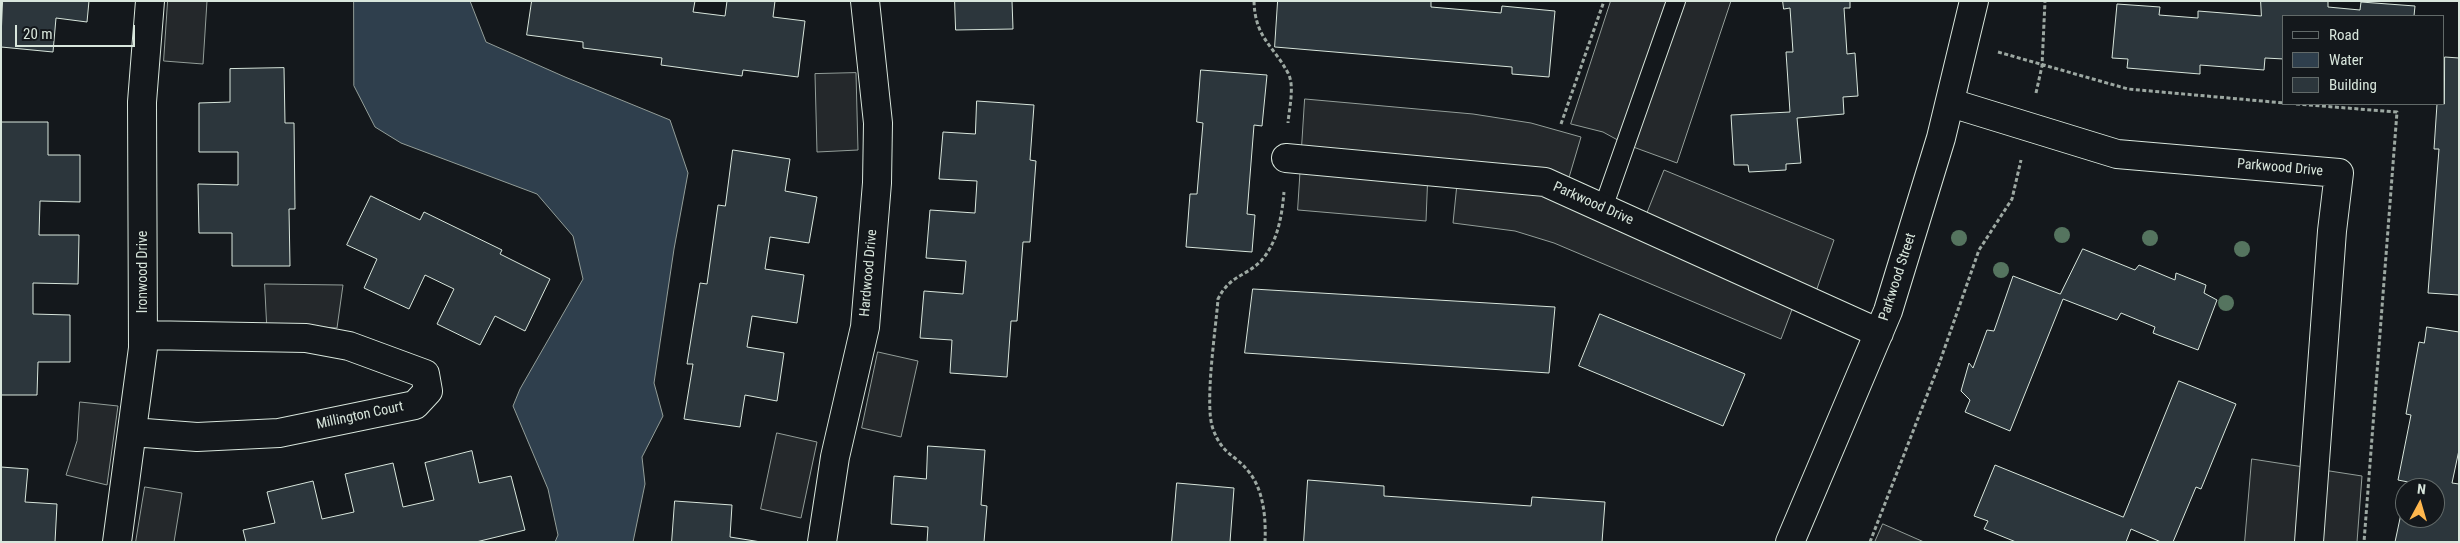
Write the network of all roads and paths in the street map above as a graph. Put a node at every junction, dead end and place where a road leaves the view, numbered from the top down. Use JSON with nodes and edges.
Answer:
{"nodes":[{"id":1,"x":150,"y":1,"type":"edge"},
{"id":2,"x":865,"y":1,"type":"edge"},
{"id":3,"x":1254,"y":1,"type":"edge"},
{"id":4,"x":1604,"y":1,"type":"edge"},
{"id":5,"x":1676,"y":1,"type":"edge"},
{"id":6,"x":1974,"y":1,"type":"edge"},
{"id":7,"x":2045,"y":1,"type":"edge"},
{"id":8,"x":1997,"y":52,"type":"dead end"},
{"id":9,"x":2042,"y":66,"type":"junction"},
{"id":10,"x":1290,"y":90,"type":"dead end"},
{"id":11,"x":2035,"y":98,"type":"dead end"},
{"id":12,"x":1950,"y":103,"type":"junction"},
{"id":13,"x":2282,"y":103,"type":"edge"},
{"id":14,"x":2309,"y":105,"type":"edge"},
{"id":15,"x":1562,"y":124,"type":"dead end"},
{"id":16,"x":2023,"y":151,"type":"dead end"},
{"id":17,"x":1286,"y":158,"type":"dead end"},
{"id":18,"x":1603,"y":208,"type":"junction"},
{"id":19,"x":1282,"y":217,"type":"dead end"},
{"id":20,"x":1879,"y":333,"type":"junction"},
{"id":21,"x":143,"y":335,"type":"junction"},
{"id":22,"x":132,"y":432,"type":"junction"},
{"id":23,"x":117,"y":542,"type":"edge"},
{"id":24,"x":822,"y":542,"type":"edge"},
{"id":25,"x":1265,"y":542,"type":"edge"},
{"id":26,"x":1790,"y":542,"type":"edge"},
{"id":27,"x":1870,"y":542,"type":"edge"},
{"id":28,"x":2309,"y":542,"type":"edge"},
{"id":29,"x":2364,"y":542,"type":"edge"}],
"edges":[{"from":1,"to":21,"type":"street","name":"Ironwood Drive"},
{"from":2,"to":24,"type":"street","name":"Hardwood Drive"},
{"from":3,"to":10,"type":"path"},
{"from":4,"to":15,"type":"path"},
{"from":5,"to":18,"type":"lane"},
{"from":6,"to":12,"type":"street","name":"Parkwood Street"},
{"from":7,"to":9,"type":"path"},
{"from":8,"to":9,"type":"path"},
{"from":9,"to":11,"type":"path"},
{"from":9,"to":13,"type":"path"},
{"from":12,"to":20,"type":"street","name":"Parkwood Street"},
{"from":12,"to":28,"type":"street","name":"Parkwood Drive"},
{"from":14,"to":29,"type":"path"},
{"from":16,"to":27,"type":"path"},
{"from":17,"to":18,"type":"street","name":"Parkwood Drive"},
{"from":18,"to":20,"type":"street","name":"Parkwood Drive"},
{"from":19,"to":25,"type":"path"},
{"from":20,"to":26,"type":"street","name":"Parkwood Street"},
{"from":21,"to":22,"type":"street","name":"Ironwood Drive"},
{"from":21,"to":22,"type":"street","name":"Millington Court"},
{"from":22,"to":23,"type":"street","name":"Ironwood Drive"}]}
